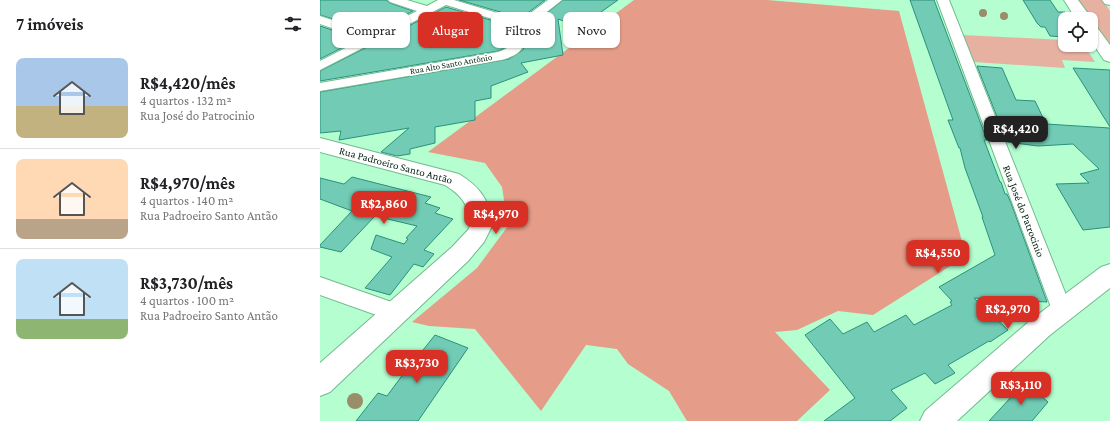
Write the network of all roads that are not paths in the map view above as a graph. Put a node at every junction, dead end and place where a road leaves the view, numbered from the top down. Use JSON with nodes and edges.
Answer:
{"nodes":[{"id":1,"x":394,"y":0,"type":"edge"},
{"id":2,"x":556,"y":0,"type":"edge"},
{"id":3,"x":944,"y":0,"type":"edge"},
{"id":4,"x":1071,"y":0,"type":"edge"},
{"id":5,"x":446,"y":1,"type":"edge"},
{"id":6,"x":428,"y":10,"type":"junction"},
{"id":7,"x":540,"y":12,"type":"edge"},
{"id":8,"x":1079,"y":12,"type":"edge"},
{"id":9,"x":491,"y":14,"type":"edge"},
{"id":10,"x":410,"y":19,"type":"edge"},
{"id":11,"x":320,"y":20,"type":"edge"},
{"id":12,"x":332,"y":24,"type":"edge"},
{"id":13,"x":1098,"y":39,"type":"edge"},
{"id":14,"x":355,"y":48,"type":"edge"},
{"id":15,"x":516,"y":48,"type":"edge"},
{"id":16,"x":1110,"y":57,"type":"edge"},
{"id":17,"x":320,"y":66,"type":"edge"},
{"id":18,"x":320,"y":87,"type":"edge"},
{"id":19,"x":320,"y":145,"type":"edge"},
{"id":20,"x":1110,"y":274,"type":"edge"},
{"id":21,"x":320,"y":286,"type":"edge"},
{"id":22,"x":1062,"y":310,"type":"junction"},
{"id":23,"x":396,"y":313,"type":"junction"},
{"id":24,"x":320,"y":382,"type":"edge"},
{"id":25,"x":935,"y":421,"type":"edge"}],
"edges":[{"from":1,"to":6,"type":"street"},
{"from":2,"to":7,"type":"street"},
{"from":3,"to":22,"type":"street","name":"Rua José do Patrocinio"},
{"from":4,"to":8,"type":"main road"},
{"from":5,"to":6,"type":"street"},
{"from":5,"to":9,"type":"street"},
{"from":6,"to":10,"type":"street"},
{"from":11,"to":12,"type":"street"},
{"from":13,"to":16,"type":"main road"},
{"from":14,"to":17,"type":"street"},
{"from":15,"to":18,"type":"street","name":"Rua Alto Santo Antônio"},
{"from":19,"to":23,"type":"main road","name":"Rua Padroeiro Santo Antão"},
{"from":20,"to":22,"type":"main road"},
{"from":21,"to":23,"type":"street"},
{"from":22,"to":25,"type":"main road"},
{"from":23,"to":24,"type":"main road","name":"Rua Padroeiro Santo Antão"}]}
